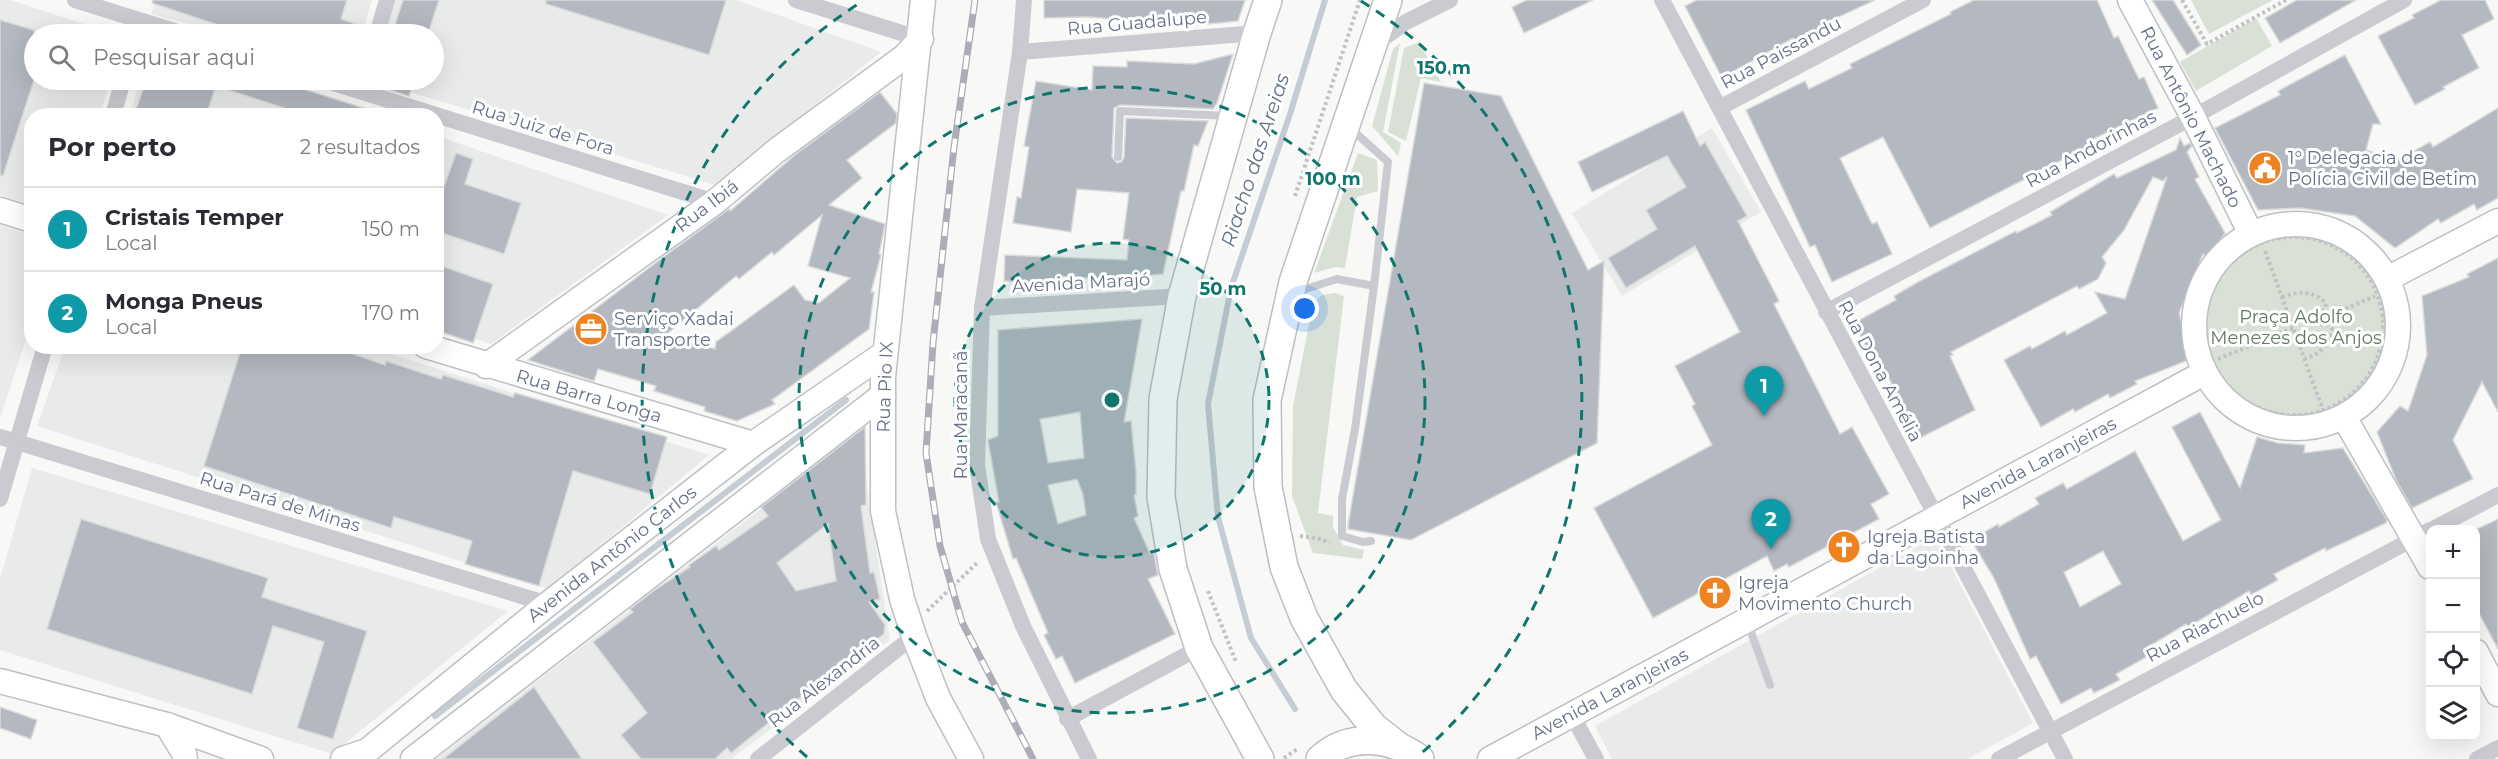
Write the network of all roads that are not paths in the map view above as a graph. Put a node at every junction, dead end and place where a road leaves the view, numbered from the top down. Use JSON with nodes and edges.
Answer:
{"nodes":[{"id":1,"x":75,"y":0,"type":"edge"},
{"id":2,"x":387,"y":0,"type":"edge"},
{"id":3,"x":796,"y":0,"type":"edge"},
{"id":4,"x":923,"y":0,"type":"edge"},
{"id":5,"x":1024,"y":0,"type":"edge"},
{"id":6,"x":1268,"y":0,"type":"edge"},
{"id":7,"x":1450,"y":0,"type":"edge"},
{"id":8,"x":1662,"y":0,"type":"edge"},
{"id":9,"x":1923,"y":0,"type":"edge"},
{"id":10,"x":2130,"y":0,"type":"edge"},
{"id":11,"x":2404,"y":0,"type":"edge"},
{"id":12,"x":1393,"y":10,"type":"edge"},
{"id":13,"x":131,"y":24,"type":"edge"},
{"id":14,"x":379,"y":24,"type":"edge"},
{"id":15,"x":1257,"y":33,"type":"junction"},
{"id":16,"x":921,"y":39,"type":"junction"},
{"id":17,"x":1020,"y":52,"type":"junction"},
{"id":18,"x":120,"y":90,"type":"edge"},
{"id":19,"x":377,"y":90,"type":"edge"},
{"id":20,"x":1721,"y":107,"type":"junction"},
{"id":21,"x":115,"y":108,"type":"edge"},
{"id":22,"x":431,"y":108,"type":"edge"},
{"id":23,"x":444,"y":112,"type":"edge"},
{"id":24,"x":1233,"y":116,"type":"junction"},
{"id":25,"x":2193,"y":117,"type":"junction"},
{"id":26,"x":1346,"y":125,"type":"junction"},
{"id":27,"x":1118,"y":157,"type":"dead end"},
{"id":28,"x":715,"y":202,"type":"junction"},
{"id":29,"x":0,"y":210,"type":"edge"},
{"id":30,"x":24,"y":218,"type":"edge"},
{"id":31,"x":2498,"y":221,"type":"edge"},
{"id":32,"x":2256,"y":238,"type":"junction"},
{"id":33,"x":1374,"y":286,"type":"junction"},
{"id":34,"x":2382,"y":287,"type":"junction"},
{"id":35,"x":1290,"y":294,"type":"junction"},
{"id":36,"x":1182,"y":296,"type":"junction"},
{"id":37,"x":982,"y":308,"type":"junction"},
{"id":38,"x":1826,"y":312,"type":"junction"},
{"id":39,"x":444,"y":352,"type":"edge"},
{"id":40,"x":885,"y":353,"type":"junction"},
{"id":41,"x":43,"y":354,"type":"edge"},
{"id":42,"x":486,"y":366,"type":"junction"},
{"id":43,"x":2212,"y":366,"type":"junction"},
{"id":44,"x":883,"y":395,"type":"junction"},
{"id":45,"x":2334,"y":414,"type":"junction"},
{"id":46,"x":0,"y":437,"type":"edge"},
{"id":47,"x":17,"y":442,"type":"junction"},
{"id":48,"x":753,"y":444,"type":"junction"},
{"id":49,"x":2498,"y":495,"type":"edge"},
{"id":50,"x":0,"y":499,"type":"edge"},
{"id":51,"x":1936,"y":518,"type":"junction"},
{"id":52,"x":2440,"y":525,"type":"edge"},
{"id":53,"x":2426,"y":532,"type":"edge"},
{"id":54,"x":1371,"y":541,"type":"road end"},
{"id":55,"x":548,"y":604,"type":"junction"},
{"id":56,"x":1747,"y":621,"type":"junction"},
{"id":57,"x":913,"y":631,"type":"junction"},
{"id":58,"x":1199,"y":648,"type":"junction"},
{"id":59,"x":2480,"y":661,"type":"edge"},
{"id":60,"x":0,"y":681,"type":"edge"},
{"id":61,"x":1770,"y":685,"type":"dead end"},
{"id":62,"x":2498,"y":694,"type":"edge"},
{"id":63,"x":1572,"y":715,"type":"junction"},
{"id":64,"x":1068,"y":719,"type":"junction"},
{"id":65,"x":167,"y":725,"type":"junction"},
{"id":66,"x":2050,"y":731,"type":"junction"},
{"id":67,"x":2498,"y":748,"type":"edge"},
{"id":68,"x":1269,"y":754,"type":"edge"},
{"id":69,"x":1416,"y":755,"type":"edge"},
{"id":70,"x":185,"y":759,"type":"edge"},
{"id":71,"x":261,"y":759,"type":"edge"},
{"id":72,"x":343,"y":759,"type":"edge"},
{"id":73,"x":413,"y":759,"type":"edge"},
{"id":74,"x":758,"y":759,"type":"edge"},
{"id":75,"x":971,"y":759,"type":"edge"},
{"id":76,"x":1089,"y":759,"type":"edge"},
{"id":77,"x":1320,"y":759,"type":"edge"},
{"id":78,"x":1489,"y":759,"type":"edge"},
{"id":79,"x":1596,"y":759,"type":"edge"},
{"id":80,"x":1999,"y":759,"type":"edge"},
{"id":81,"x":2065,"y":759,"type":"edge"},
{"id":82,"x":2477,"y":759,"type":"edge"}],
"edges":[{"from":1,"to":13,"type":"street"},
{"from":2,"to":14,"type":"street"},
{"from":3,"to":16,"type":"street"},
{"from":4,"to":16,"type":"street","name":"Rua Pio IX"},
{"from":5,"to":17,"type":"street","name":"Rua Maracanã"},
{"from":6,"to":15,"type":"main road"},
{"from":7,"to":12,"type":"street"},
{"from":8,"to":20,"type":"street","name":"Rua Dona Amélia"},
{"from":9,"to":20,"type":"street","name":"Rua Paissandu"},
{"from":10,"to":25,"type":"street","name":"Rua Antônio Machado"},
{"from":11,"to":25,"type":"street","name":"Rua Andorinhas"},
{"from":12,"to":26,"type":"main road"},
{"from":15,"to":17,"type":"street","name":"Rua Guadalupe"},
{"from":15,"to":24,"type":"main road"},
{"from":16,"to":28,"type":"street","name":"Rua Ibiá"},
{"from":16,"to":40,"type":"street","name":"Rua Pio IX"},
{"from":17,"to":37,"type":"street","name":"Rua Maracanã"},
{"from":18,"to":21,"type":"street"},
{"from":19,"to":22,"type":"street","name":"Rua Juiz de Fora"},
{"from":20,"to":38,"type":"street","name":"Rua Dona Amélia"},
{"from":23,"to":28,"type":"street","name":"Rua Juiz de Fora"},
{"from":24,"to":27,"type":"lane"},
{"from":24,"to":36,"type":"main road"},
{"from":25,"to":32,"type":"street","name":"Rua Antônio Machado"},
{"from":25,"to":38,"type":"street","name":"Rua Andorinhas"},
{"from":26,"to":33,"type":"lane"},
{"from":26,"to":35,"type":"main road"},
{"from":28,"to":42,"type":"street","name":"Rua Ibiá"},
{"from":29,"to":30,"type":"street"},
{"from":31,"to":34,"type":"street"},
{"from":32,"to":34,"type":"street"},
{"from":32,"to":43,"type":"street"},
{"from":33,"to":35,"type":"lane"},
{"from":33,"to":54,"type":"lane"},
{"from":34,"to":45,"type":"street"},
{"from":35,"to":69,"type":"main road"},
{"from":36,"to":37,"type":"street","name":"Avenida Marajó"},
{"from":36,"to":58,"type":"main road"},
{"from":37,"to":64,"type":"street","name":"Rua Maracanã"},
{"from":38,"to":51,"type":"street","name":"Rua Dona Amélia"},
{"from":39,"to":42,"type":"street","name":"Rua Barra Longa"},
{"from":40,"to":44,"type":"street","name":"Rua Pio IX"},
{"from":40,"to":48,"type":"street","name":"Avenida Antônio Carlos"},
{"from":41,"to":47,"type":"street"},
{"from":42,"to":48,"type":"street","name":"Rua Barra Longa"},
{"from":43,"to":45,"type":"street"},
{"from":43,"to":51,"type":"street","name":"Avenida Laranjeiras"},
{"from":44,"to":57,"type":"street","name":"Rua Pio IX"},
{"from":44,"to":73,"type":"street"},
{"from":45,"to":53,"type":"street"},
{"from":46,"to":47,"type":"street","name":"Rua Pará de Minas"},
{"from":47,"to":50,"type":"street"},
{"from":47,"to":55,"type":"street","name":"Rua Pará de Minas"},
{"from":48,"to":55,"type":"street","name":"Avenida Antônio Carlos"},
{"from":49,"to":52,"type":"street","name":"Rua Riachuelo"},
{"from":51,"to":56,"type":"street","name":"Avenida Laranjeiras"},
{"from":51,"to":66,"type":"street","name":"Rua Dona Amélia"},
{"from":53,"to":66,"type":"street","name":"Rua Riachuelo"},
{"from":55,"to":72,"type":"street","name":"Avenida Antônio Carlos"},
{"from":56,"to":61,"type":"lane"},
{"from":56,"to":63,"type":"street","name":"Avenida Laranjeiras"},
{"from":57,"to":74,"type":"street","name":"Rua Alexandria"},
{"from":57,"to":75,"type":"street","name":"Rua Pio IX"},
{"from":58,"to":64,"type":"street"},
{"from":58,"to":68,"type":"main road"},
{"from":59,"to":62,"type":"street"},
{"from":60,"to":65,"type":"street"},
{"from":63,"to":78,"type":"street","name":"Avenida Laranjeiras"},
{"from":63,"to":79,"type":"street"},
{"from":64,"to":76,"type":"street","name":"Rua Maracanã"},
{"from":65,"to":70,"type":"street"},
{"from":65,"to":71,"type":"street"},
{"from":66,"to":80,"type":"street","name":"Rua Riachuelo"},
{"from":66,"to":81,"type":"street","name":"Rua Dona Amélia"},
{"from":67,"to":82,"type":"street"},
{"from":69,"to":77,"type":"main road"}]}
